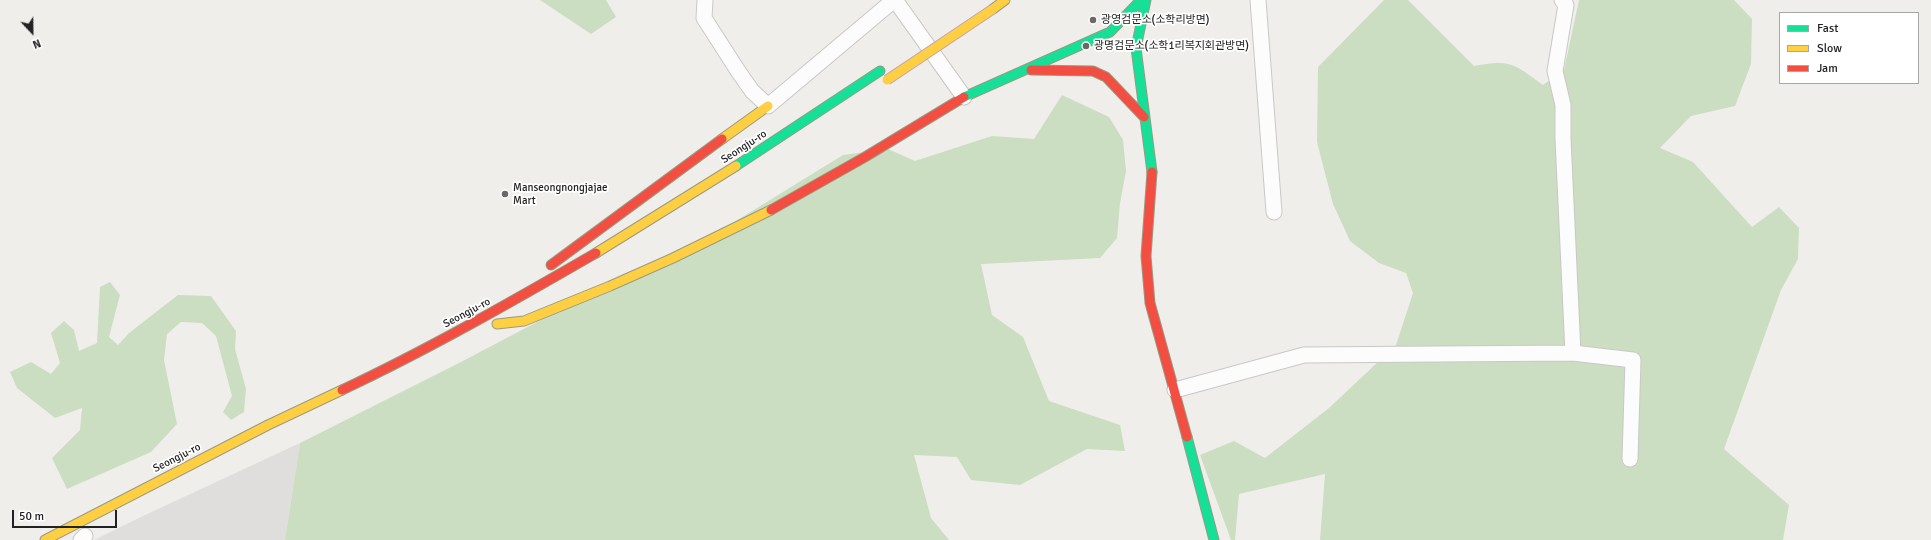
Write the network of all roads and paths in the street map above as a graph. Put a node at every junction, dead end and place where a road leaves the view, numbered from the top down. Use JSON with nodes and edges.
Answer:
{"nodes":[{"id":1,"x":705,"y":0,"type":"edge"},
{"id":2,"x":894,"y":0,"type":"edge"},
{"id":3,"x":1005,"y":0,"type":"edge"},
{"id":4,"x":1141,"y":0,"type":"edge"},
{"id":5,"x":1146,"y":0,"type":"edge"},
{"id":6,"x":1258,"y":0,"type":"edge"},
{"id":7,"x":1562,"y":0,"type":"edge"},
{"id":8,"x":932,"y":36,"type":"dead end"},
{"id":9,"x":919,"y":45,"type":"dead end"},
{"id":10,"x":883,"y":69,"type":"dead end"},
{"id":11,"x":1026,"y":70,"type":"junction"},
{"id":12,"x":884,"y":82,"type":"dead end"},
{"id":13,"x":964,"y":97,"type":"junction"},
{"id":14,"x":768,"y":106,"type":"junction"},
{"id":15,"x":1144,"y":118,"type":"junction"},
{"id":16,"x":1274,"y":212,"type":"dead end"},
{"id":17,"x":546,"y":269,"type":"dead end"},
{"id":18,"x":534,"y":278,"type":"dead end"},
{"id":19,"x":517,"y":299,"type":"junction"},
{"id":20,"x":517,"y":312,"type":"dead end"},
{"id":21,"x":1573,"y":353,"type":"junction"},
{"id":22,"x":1175,"y":390,"type":"junction"},
{"id":23,"x":1630,"y":459,"type":"dead end"},
{"id":24,"x":45,"y":540,"type":"edge"},
{"id":25,"x":1214,"y":540,"type":"edge"}],
"edges":[{"from":1,"to":14,"type":"street"},
{"from":2,"to":13,"type":"street"},
{"from":2,"to":14,"type":"street"},
{"from":3,"to":12,"type":"main road","bridge":true},
{"from":4,"to":11,"type":"main road"},
{"from":5,"to":15,"type":"main road"},
{"from":6,"to":16,"type":"street"},
{"from":7,"to":21,"type":"street"},
{"from":8,"to":9,"type":"main road"},
{"from":10,"to":19,"type":"main road","name":"Seongju-ro"},
{"from":11,"to":13,"type":"main road"},
{"from":11,"to":15,"type":"main road"},
{"from":13,"to":20,"type":"main road"},
{"from":14,"to":17,"type":"main road"},
{"from":15,"to":22,"type":"main road"},
{"from":18,"to":19,"type":"main road"},
{"from":19,"to":24,"type":"main road","name":"Seongju-ro"},
{"from":21,"to":22,"type":"street"},
{"from":21,"to":23,"type":"street"},
{"from":22,"to":25,"type":"main road"}]}
